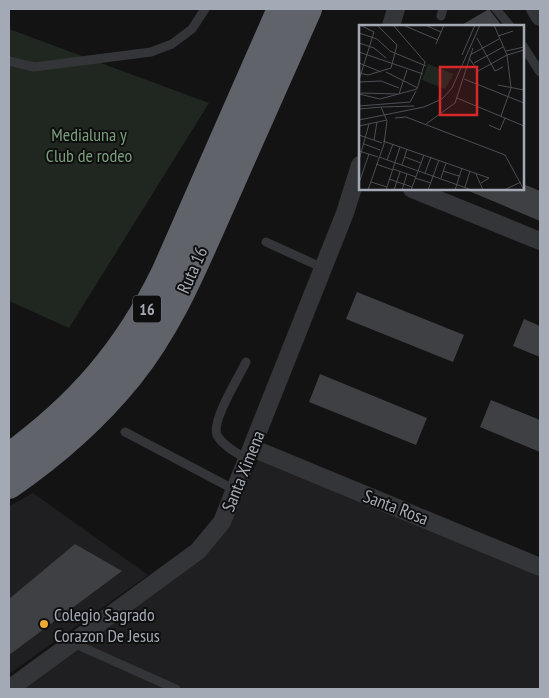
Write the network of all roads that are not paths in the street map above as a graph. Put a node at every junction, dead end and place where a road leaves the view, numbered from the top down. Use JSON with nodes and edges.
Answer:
{"nodes":[{"id":1,"x":206,"y":9,"type":"edge"},
{"id":2,"x":264,"y":9,"type":"edge"},
{"id":3,"x":281,"y":9,"type":"edge"},
{"id":4,"x":308,"y":9,"type":"edge"},
{"id":5,"x":324,"y":9,"type":"edge"},
{"id":6,"x":396,"y":9,"type":"edge"},
{"id":7,"x":496,"y":9,"type":"edge"},
{"id":8,"x":535,"y":9,"type":"edge"},
{"id":9,"x":540,"y":17,"type":"edge"},
{"id":10,"x":392,"y":25,"type":"edge"},
{"id":11,"x":509,"y":25,"type":"edge"},
{"id":12,"x":524,"y":48,"type":"edge"},
{"id":13,"x":9,"y":61,"type":"edge"},
{"id":14,"x":540,"y":72,"type":"edge"},
{"id":15,"x":230,"y":123,"type":"junction"},
{"id":16,"x":359,"y":170,"type":"edge"},
{"id":17,"x":414,"y":190,"type":"edge"},
{"id":18,"x":540,"y":241,"type":"edge"},
{"id":19,"x":266,"y":242,"type":"dead end"},
{"id":20,"x":201,"y":250,"type":"junction"},
{"id":21,"x":323,"y":268,"type":"junction"},
{"id":22,"x":246,"y":362,"type":"dead end"},
{"id":23,"x":124,"y":432,"type":"dead end"},
{"id":24,"x":250,"y":454,"type":"junction"},
{"id":25,"x":9,"y":457,"type":"edge"},
{"id":26,"x":9,"y":485,"type":"edge"},
{"id":27,"x":235,"y":490,"type":"junction"},
{"id":28,"x":540,"y":567,"type":"edge"},
{"id":29,"x":73,"y":643,"type":"junction"},
{"id":30,"x":9,"y":689,"type":"edge"},
{"id":31,"x":176,"y":689,"type":"edge"}],
"edges":[{"from":1,"to":13,"type":"lane"},
{"from":2,"to":15,"type":"highway"},
{"from":3,"to":15,"type":"highway","name":"Ruta 16","number":"16"},
{"from":4,"to":20,"type":"highway","name":"Ruta 16","number":"16"},
{"from":5,"to":20,"type":"highway"},
{"from":6,"to":10,"type":"street"},
{"from":7,"to":11,"type":"lane"},
{"from":8,"to":9,"type":"street"},
{"from":12,"to":14,"type":"lane"},
{"from":15,"to":25,"type":"highway","name":"Ruta 16","number":"16"},
{"from":16,"to":21,"type":"street","name":"Santa Ximena"},
{"from":17,"to":18,"type":"street"},
{"from":19,"to":21,"type":"lane"},
{"from":20,"to":26,"type":"highway","name":"Ruta 16","number":"16"},
{"from":21,"to":24,"type":"street","name":"Santa Ximena"},
{"from":22,"to":24,"type":"lane"},
{"from":23,"to":27,"type":"lane"},
{"from":24,"to":27,"type":"street","name":"Santa Ximena"},
{"from":24,"to":28,"type":"street","name":"Santa Rosa"},
{"from":27,"to":29,"type":"street","name":"Santa Ximena"},
{"from":29,"to":30,"type":"street","name":"Santa Ximena"},
{"from":29,"to":31,"type":"lane"}]}
